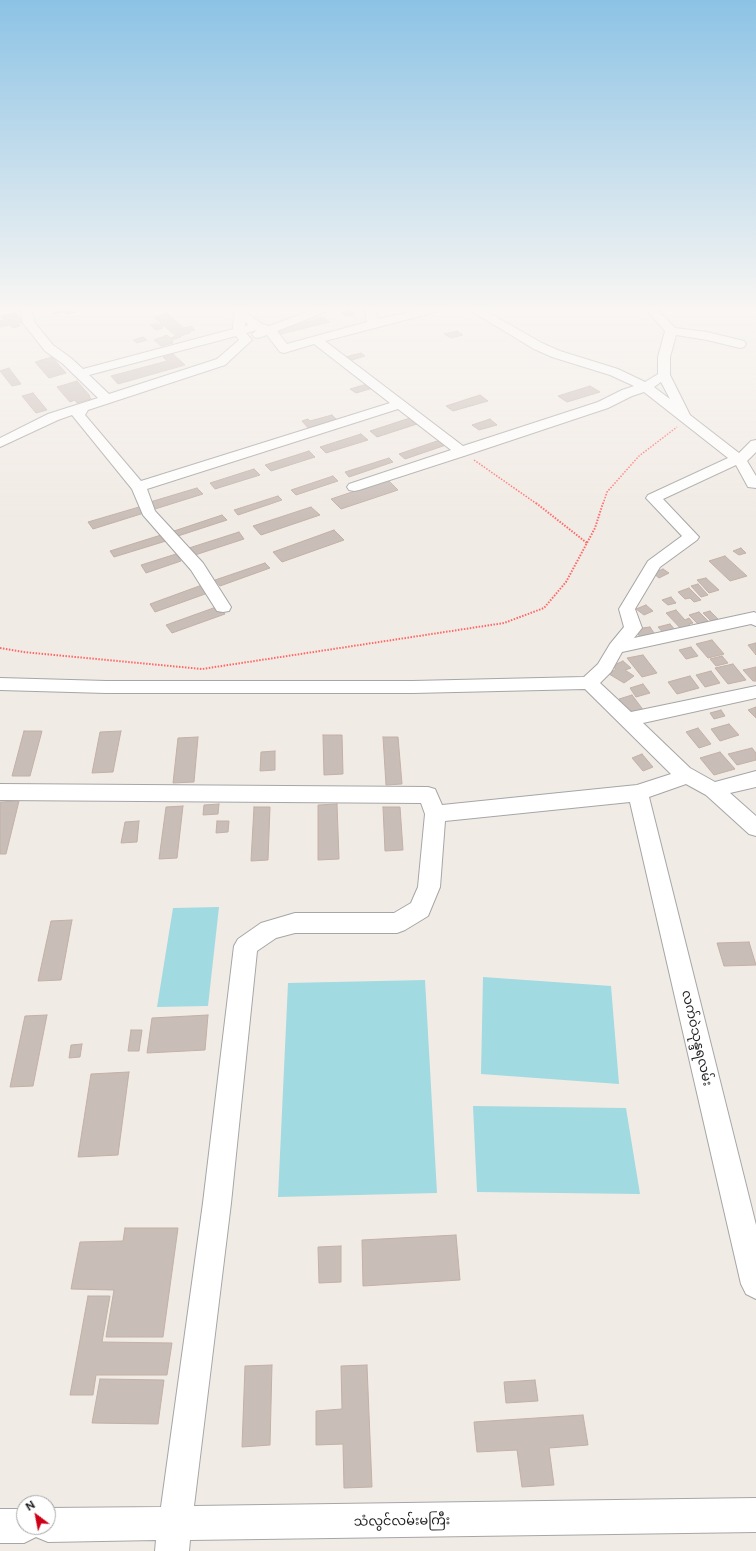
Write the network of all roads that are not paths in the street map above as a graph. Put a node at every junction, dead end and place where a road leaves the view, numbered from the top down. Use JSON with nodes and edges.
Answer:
{"nodes":[{"id":1,"x":85,"y":378,"type":"edge"},
{"id":2,"x":170,"y":378,"type":"edge"},
{"id":3,"x":366,"y":378,"type":"edge"},
{"id":4,"x":628,"y":378,"type":"edge"},
{"id":5,"x":659,"y":378,"type":"edge"},
{"id":6,"x":666,"y":378,"type":"edge"},
{"id":7,"x":646,"y":387,"type":"junction"},
{"id":8,"x":106,"y":399,"type":"junction"},
{"id":9,"x":400,"y":404,"type":"junction"},
{"id":10,"x":84,"y":406,"type":"junction"},
{"id":11,"x":686,"y":419,"type":"junction"},
{"id":12,"x":0,"y":443,"type":"edge"},
{"id":13,"x":756,"y":444,"type":"edge"},
{"id":14,"x":462,"y":452,"type":"junction"},
{"id":15,"x":740,"y":460,"type":"junction"},
{"id":16,"x":756,"y":484,"type":"edge"},
{"id":17,"x":138,"y":487,"type":"junction"},
{"id":18,"x":354,"y":487,"type":"dead end"},
{"id":19,"x":223,"y":607,"type":"dead end"},
{"id":20,"x":756,"y":620,"type":"edge"},
{"id":21,"x":616,"y":648,"type":"junction"},
{"id":22,"x":589,"y":683,"type":"junction"},
{"id":23,"x":0,"y":684,"type":"edge"},
{"id":24,"x":756,"y":692,"type":"edge"},
{"id":25,"x":626,"y":720,"type":"junction"},
{"id":26,"x":687,"y":776,"type":"junction"},
{"id":27,"x":756,"y":779,"type":"edge"},
{"id":28,"x":713,"y":790,"type":"junction"},
{"id":29,"x":0,"y":792,"type":"edge"},
{"id":30,"x":638,"y":793,"type":"junction"},
{"id":31,"x":435,"y":814,"type":"junction"},
{"id":32,"x":756,"y":828,"type":"edge"},
{"id":33,"x":756,"y":1284,"type":"edge"},
{"id":34,"x":756,"y":1515,"type":"edge"},
{"id":35,"x":0,"y":1526,"type":"edge"},
{"id":36,"x":16,"y":1526,"type":"edge"},
{"id":37,"x":56,"y":1526,"type":"edge"},
{"id":38,"x":174,"y":1538,"type":"edge"}],
"edges":[{"from":1,"to":8,"type":"street"},
{"from":2,"to":8,"type":"street"},
{"from":3,"to":9,"type":"street"},
{"from":4,"to":7,"type":"street"},
{"from":5,"to":7,"type":"street"},
{"from":6,"to":11,"type":"street"},
{"from":7,"to":11,"type":"street"},
{"from":7,"to":14,"type":"street"},
{"from":8,"to":10,"type":"street"},
{"from":9,"to":14,"type":"street"},
{"from":9,"to":17,"type":"street"},
{"from":10,"to":12,"type":"street"},
{"from":10,"to":17,"type":"street"},
{"from":11,"to":15,"type":"street"},
{"from":13,"to":15,"type":"street"},
{"from":14,"to":18,"type":"street"},
{"from":15,"to":16,"type":"street"},
{"from":15,"to":21,"type":"street"},
{"from":17,"to":19,"type":"street"},
{"from":20,"to":21,"type":"street"},
{"from":21,"to":22,"type":"street"},
{"from":22,"to":23,"type":"street"},
{"from":22,"to":25,"type":"street"},
{"from":24,"to":25,"type":"street"},
{"from":25,"to":26,"type":"street"},
{"from":26,"to":28,"type":"street"},
{"from":26,"to":30,"type":"street"},
{"from":27,"to":28,"type":"street"},
{"from":28,"to":32,"type":"street"},
{"from":29,"to":31,"type":"street"},
{"from":30,"to":31,"type":"street"},
{"from":30,"to":33,"type":"street","name":"လက်ဝဲသုန္ဒရလမ်း"},
{"from":31,"to":38,"type":"street"},
{"from":34,"to":38,"type":"street","name":"သံလွင်လမ်းမကြီး"},
{"from":35,"to":36,"type":"street"},
{"from":37,"to":38,"type":"street","name":"သံလွင်လမ်းမကြီး"}]}
